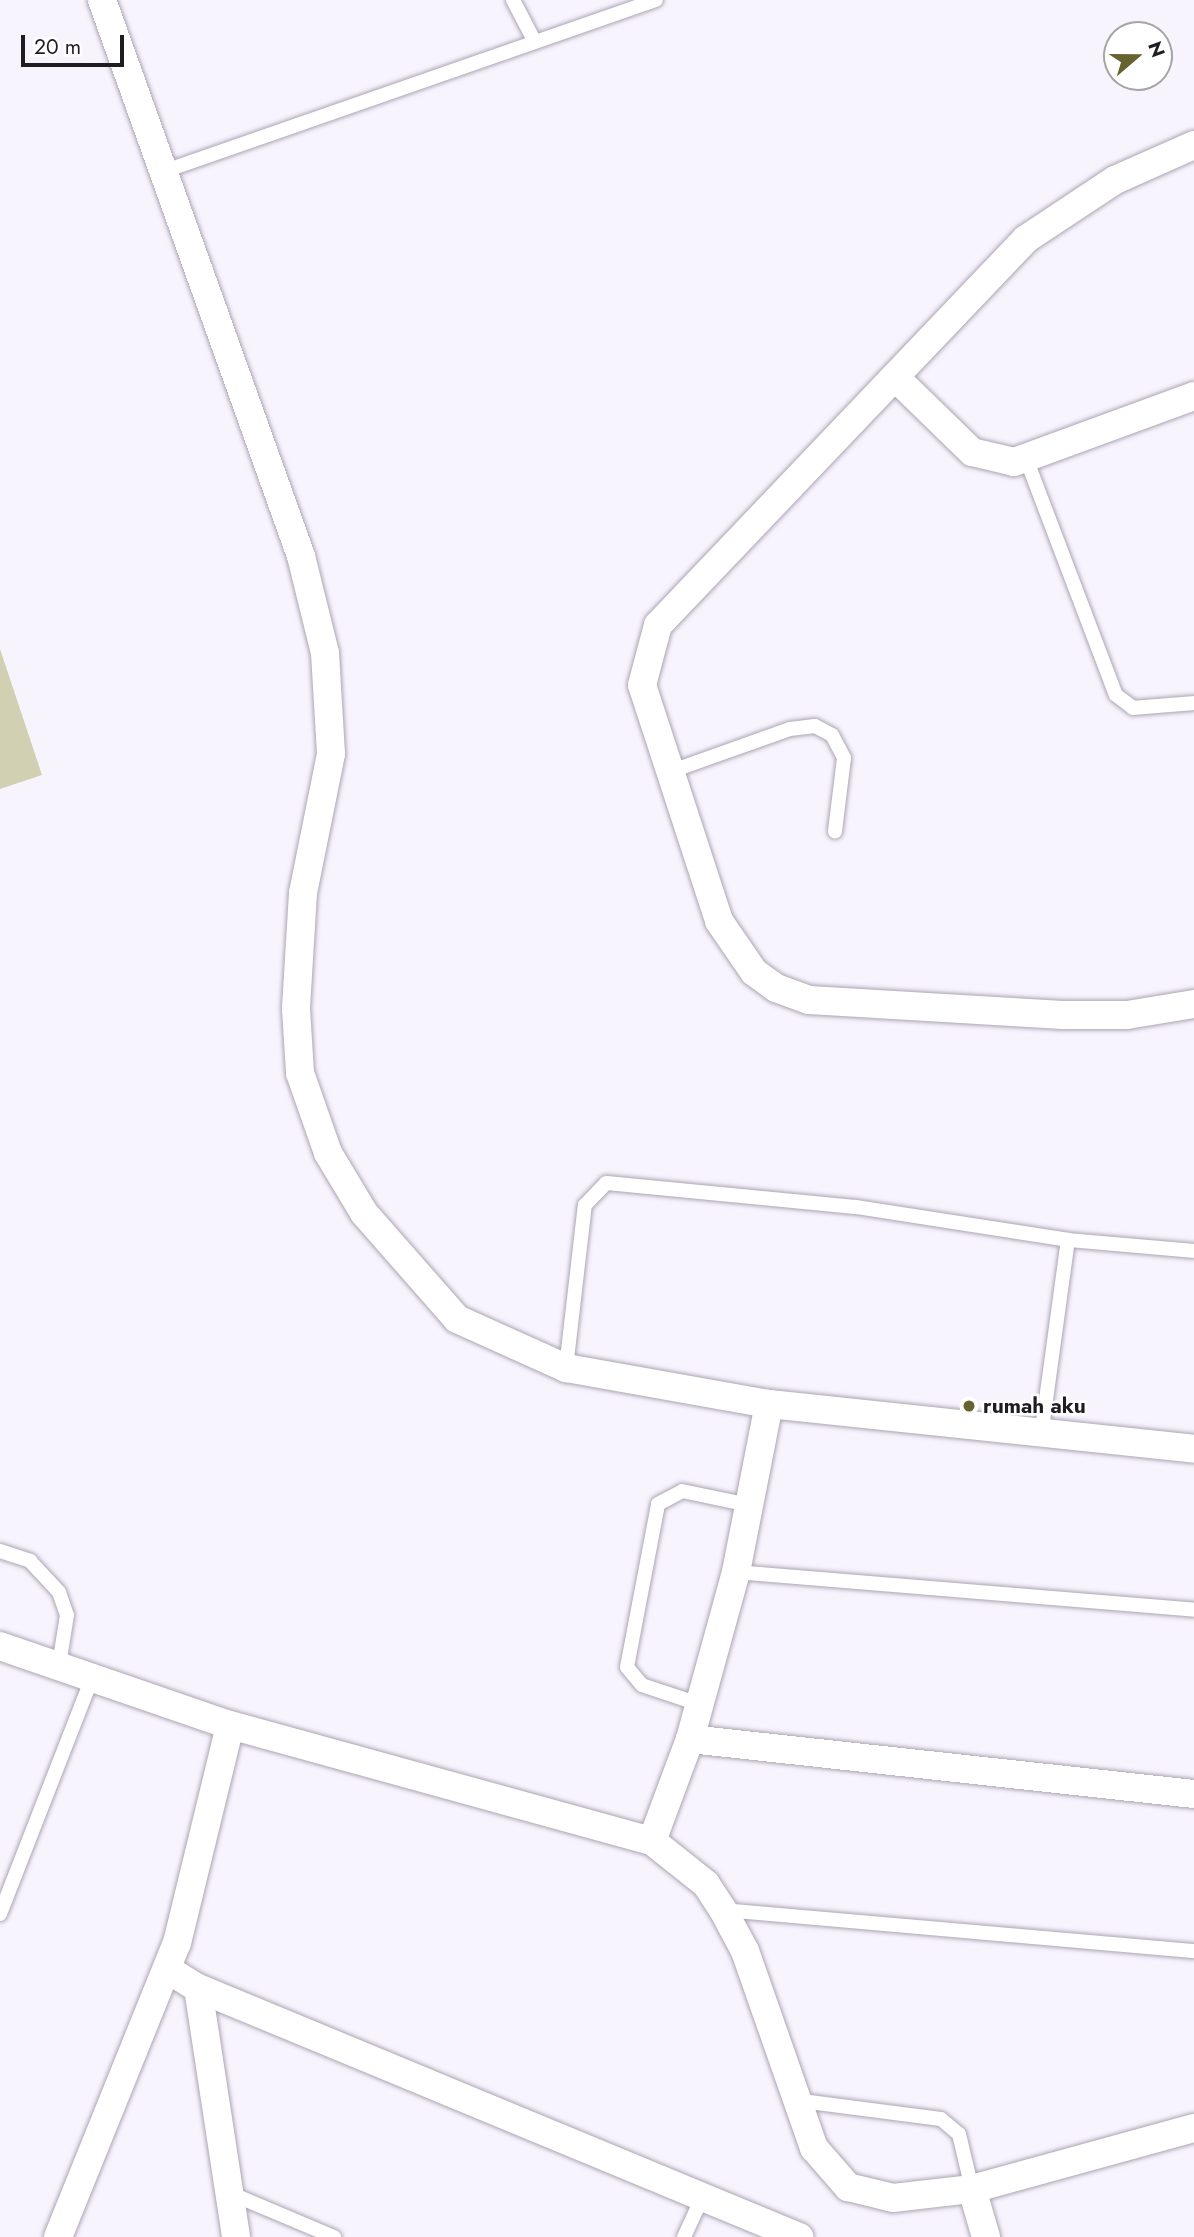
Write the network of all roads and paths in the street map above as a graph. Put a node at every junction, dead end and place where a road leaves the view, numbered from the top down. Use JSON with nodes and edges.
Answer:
{"nodes":[{"id":1,"x":102,"y":0,"type":"edge"},
{"id":2,"x":513,"y":0,"type":"edge"},
{"id":3,"x":656,"y":0,"type":"edge"},
{"id":4,"x":535,"y":42,"type":"junction"},
{"id":5,"x":1194,"y":145,"type":"edge"},
{"id":6,"x":162,"y":172,"type":"junction"},
{"id":7,"x":897,"y":379,"type":"junction"},
{"id":8,"x":1194,"y":396,"type":"edge"},
{"id":9,"x":1027,"y":461,"type":"junction"},
{"id":10,"x":1194,"y":703,"type":"edge"},
{"id":11,"x":669,"y":772,"type":"junction"},
{"id":12,"x":835,"y":831,"type":"dead end"},
{"id":13,"x":1194,"y":1004,"type":"edge"},
{"id":14,"x":1068,"y":1240,"type":"junction"},
{"id":15,"x":1194,"y":1251,"type":"edge"},
{"id":16,"x":566,"y":1368,"type":"junction"},
{"id":17,"x":769,"y":1404,"type":"junction"},
{"id":18,"x":1042,"y":1429,"type":"junction"},
{"id":19,"x":1194,"y":1449,"type":"edge"},
{"id":20,"x":749,"y":1504,"type":"junction"},
{"id":21,"x":0,"y":1551,"type":"edge"},
{"id":22,"x":736,"y":1572,"type":"junction"},
{"id":23,"x":1194,"y":1609,"type":"edge"},
{"id":24,"x":0,"y":1646,"type":"edge"},
{"id":25,"x":59,"y":1665,"type":"junction"},
{"id":26,"x":93,"y":1676,"type":"junction"},
{"id":27,"x":699,"y":1704,"type":"junction"},
{"id":28,"x":230,"y":1725,"type":"junction"},
{"id":29,"x":690,"y":1739,"type":"junction"},
{"id":30,"x":1194,"y":1794,"type":"edge"},
{"id":31,"x":652,"y":1841,"type":"junction"},
{"id":32,"x":723,"y":1910,"type":"junction"},
{"id":33,"x":0,"y":1914,"type":"edge"},
{"id":34,"x":1194,"y":1951,"type":"edge"},
{"id":35,"x":167,"y":1969,"type":"junction"},
{"id":36,"x":198,"y":1988,"type":"junction"},
{"id":37,"x":793,"y":2100,"type":"junction"},
{"id":38,"x":1194,"y":2128,"type":"edge"},
{"id":39,"x":972,"y":2189,"type":"junction"},
{"id":40,"x":232,"y":2194,"type":"junction"},
{"id":41,"x":701,"y":2200,"type":"junction"},
{"id":42,"x":58,"y":2237,"type":"edge"},
{"id":43,"x":236,"y":2237,"type":"edge"},
{"id":44,"x":334,"y":2237,"type":"edge"},
{"id":45,"x":684,"y":2237,"type":"edge"},
{"id":46,"x":799,"y":2237,"type":"edge"},
{"id":47,"x":986,"y":2237,"type":"edge"}],
"edges":[{"from":1,"to":6,"type":"street"},
{"from":2,"to":4,"type":"lane"},
{"from":3,"to":4,"type":"lane"},
{"from":4,"to":6,"type":"lane"},
{"from":5,"to":7,"type":"street"},
{"from":6,"to":16,"type":"street"},
{"from":7,"to":9,"type":"street"},
{"from":7,"to":11,"type":"street"},
{"from":8,"to":9,"type":"street"},
{"from":9,"to":10,"type":"lane"},
{"from":11,"to":12,"type":"lane"},
{"from":11,"to":13,"type":"street"},
{"from":14,"to":15,"type":"lane"},
{"from":14,"to":16,"type":"lane"},
{"from":14,"to":18,"type":"lane"},
{"from":16,"to":17,"type":"street"},
{"from":17,"to":18,"type":"street"},
{"from":17,"to":20,"type":"street"},
{"from":18,"to":19,"type":"street"},
{"from":20,"to":22,"type":"street"},
{"from":20,"to":27,"type":"lane"},
{"from":21,"to":25,"type":"lane"},
{"from":22,"to":23,"type":"lane"},
{"from":22,"to":27,"type":"street"},
{"from":24,"to":25,"type":"street"},
{"from":25,"to":26,"type":"street"},
{"from":26,"to":28,"type":"street"},
{"from":26,"to":33,"type":"lane"},
{"from":27,"to":29,"type":"street"},
{"from":28,"to":31,"type":"street"},
{"from":28,"to":35,"type":"street"},
{"from":29,"to":30,"type":"street"},
{"from":29,"to":31,"type":"street"},
{"from":31,"to":32,"type":"street"},
{"from":32,"to":34,"type":"lane"},
{"from":32,"to":37,"type":"street"},
{"from":35,"to":36,"type":"street"},
{"from":35,"to":42,"type":"street"},
{"from":36,"to":40,"type":"street"},
{"from":36,"to":41,"type":"street"},
{"from":37,"to":39,"type":"lane"},
{"from":37,"to":39,"type":"street"},
{"from":38,"to":39,"type":"street"},
{"from":39,"to":47,"type":"street"},
{"from":40,"to":43,"type":"street"},
{"from":40,"to":44,"type":"lane"},
{"from":41,"to":45,"type":"lane"},
{"from":41,"to":46,"type":"street"}]}
